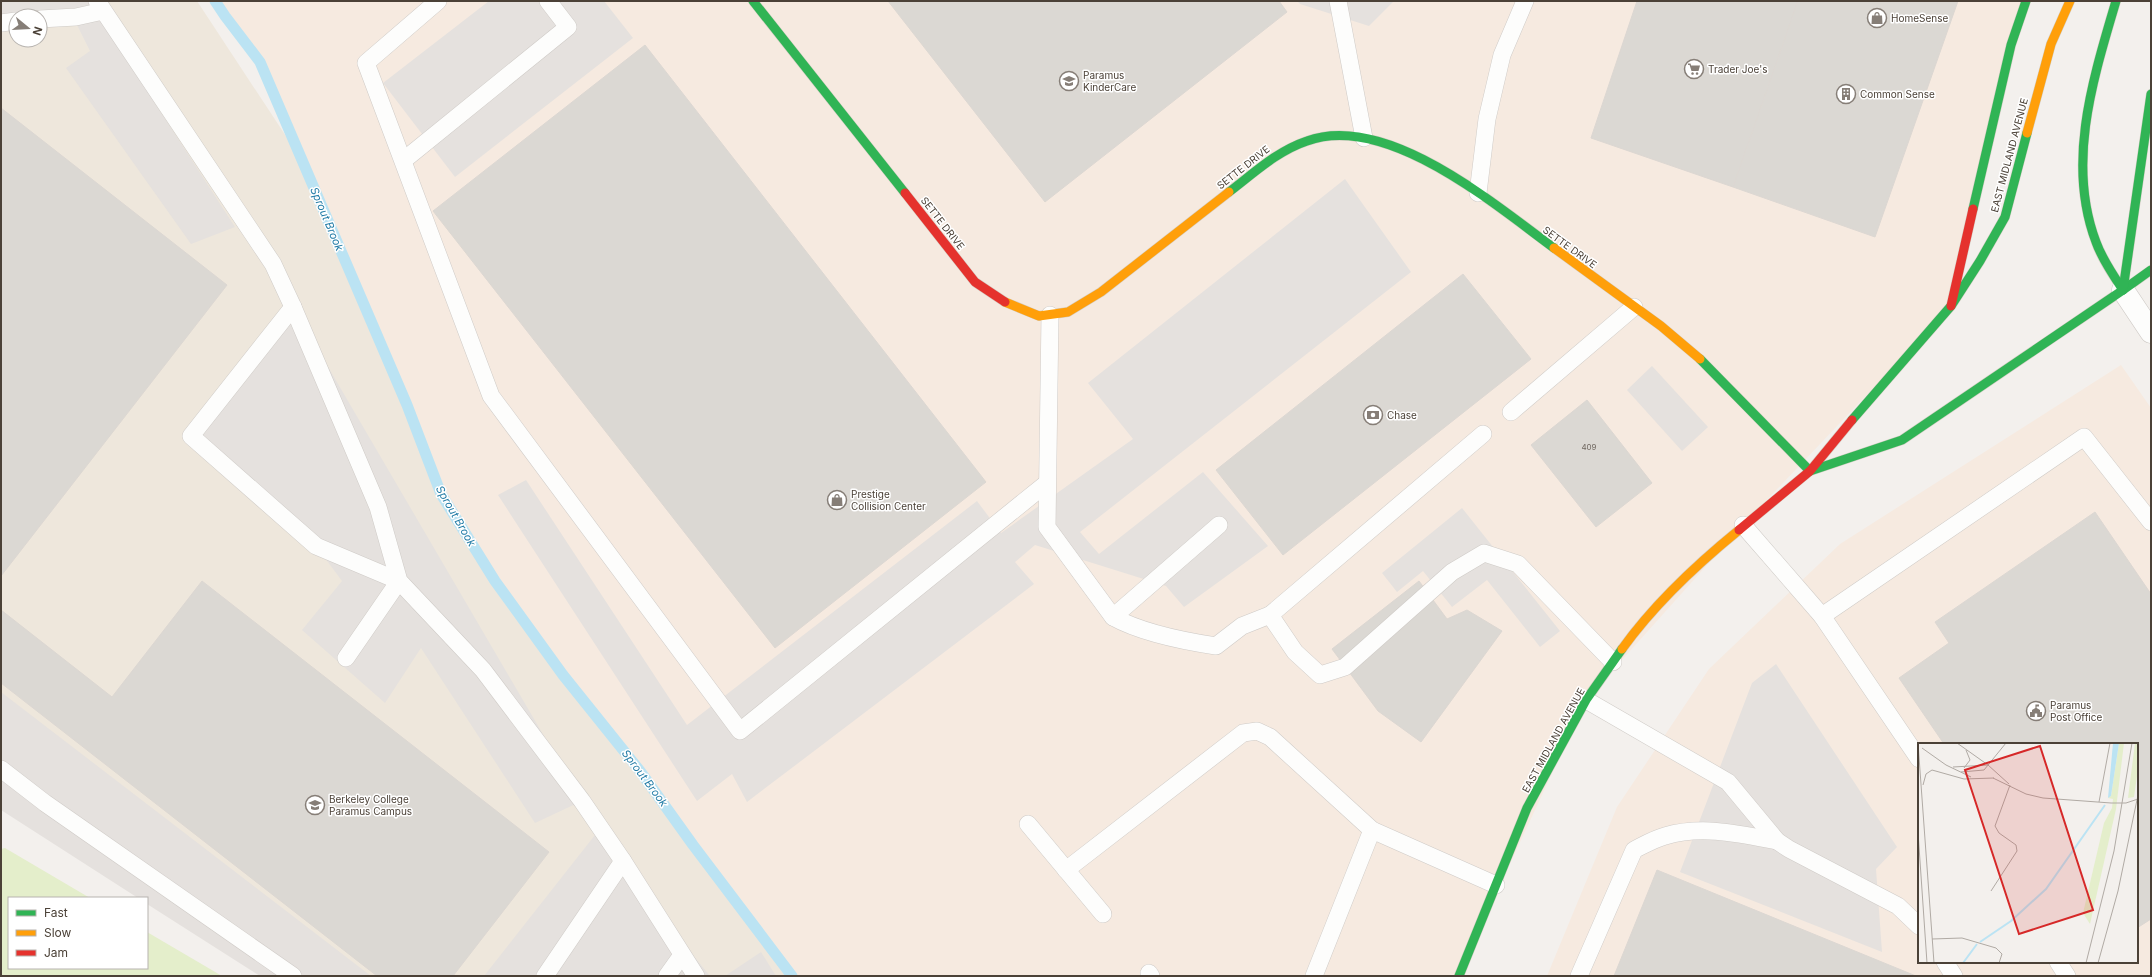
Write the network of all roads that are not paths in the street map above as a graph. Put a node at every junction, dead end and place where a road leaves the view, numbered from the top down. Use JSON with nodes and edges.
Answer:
{"nodes":[{"id":1,"x":438,"y":1,"type":"edge"},
{"id":2,"x":548,"y":1,"type":"edge"},
{"id":3,"x":753,"y":1,"type":"edge"},
{"id":4,"x":1338,"y":1,"type":"edge"},
{"id":5,"x":1525,"y":1,"type":"edge"},
{"id":6,"x":2026,"y":1,"type":"edge"},
{"id":7,"x":2070,"y":1,"type":"edge"},
{"id":8,"x":2116,"y":1,"type":"edge"},
{"id":9,"x":100,"y":6,"type":"edge"},
{"id":10,"x":48,"y":19,"type":"edge"},
{"id":11,"x":2151,"y":94,"type":"edge"},
{"id":12,"x":1364,"y":138,"type":"junction"},
{"id":13,"x":404,"y":160,"type":"junction"},
{"id":14,"x":1478,"y":193,"type":"junction"},
{"id":15,"x":2151,"y":270,"type":"edge"},
{"id":16,"x":2123,"y":290,"type":"junction"},
{"id":17,"x":1951,"y":306,"type":"junction"},
{"id":18,"x":293,"y":307,"type":"junction"},
{"id":19,"x":1634,"y":307,"type":"junction"},
{"id":20,"x":1050,"y":315,"type":"junction"},
{"id":21,"x":2151,"y":332,"type":"edge"},
{"id":22,"x":1511,"y":412,"type":"dead end"},
{"id":23,"x":1483,"y":434,"type":"dead end"},
{"id":24,"x":1810,"y":470,"type":"junction"},
{"id":25,"x":1047,"y":483,"type":"junction"},
{"id":26,"x":2151,"y":522,"type":"edge"},
{"id":27,"x":1219,"y":525,"type":"dead end"},
{"id":28,"x":1743,"y":525,"type":"junction"},
{"id":29,"x":399,"y":580,"type":"junction"},
{"id":30,"x":1270,"y":614,"type":"junction"},
{"id":31,"x":1822,"y":616,"type":"junction"},
{"id":32,"x":1113,"y":617,"type":"junction"},
{"id":33,"x":346,"y":658,"type":"dead end"},
{"id":34,"x":1613,"y":662,"type":"junction"},
{"id":35,"x":1586,"y":700,"type":"junction"},
{"id":36,"x":1918,"y":758,"type":"edge"},
{"id":37,"x":1,"y":769,"type":"edge"},
{"id":38,"x":1028,"y":824,"type":"dead end"},
{"id":39,"x":1372,"y":830,"type":"junction"},
{"id":40,"x":1777,"y":841,"type":"junction"},
{"id":41,"x":623,"y":861,"type":"junction"},
{"id":42,"x":1066,"y":870,"type":"junction"},
{"id":43,"x":1496,"y":886,"type":"junction"},
{"id":44,"x":1103,"y":914,"type":"dead end"},
{"id":45,"x":1918,"y":925,"type":"edge"},
{"id":46,"x":682,"y":955,"type":"junction"},
{"id":47,"x":1946,"y":963,"type":"edge"},
{"id":48,"x":2059,"y":963,"type":"edge"},
{"id":49,"x":293,"y":976,"type":"edge"},
{"id":50,"x":545,"y":976,"type":"edge"},
{"id":51,"x":667,"y":976,"type":"edge"},
{"id":52,"x":696,"y":976,"type":"edge"},
{"id":53,"x":1314,"y":976,"type":"edge"},
{"id":54,"x":1459,"y":976,"type":"edge"},
{"id":55,"x":1579,"y":976,"type":"edge"},
{"id":56,"x":1954,"y":976,"type":"edge"},
{"id":57,"x":2067,"y":976,"type":"edge"}],
"edges":[{"from":1,"to":13,"type":"lane"},
{"from":2,"to":13,"type":"lane"},
{"from":3,"to":20,"type":"main road","name":"SETTE DRIVE"},
{"from":4,"to":12,"type":"lane"},
{"from":5,"to":14,"type":"lane"},
{"from":6,"to":17,"type":"main road"},
{"from":7,"to":17,"type":"main road","name":"EAST MIDLAND AVENUE"},
{"from":8,"to":16,"type":"main road"},
{"from":9,"to":10,"type":"lane"},
{"from":9,"to":18,"type":"lane"},
{"from":11,"to":16,"type":"main road"},
{"from":12,"to":14,"type":"main road","name":"SETTE DRIVE"},
{"from":12,"to":20,"type":"main road","name":"SETTE DRIVE"},
{"from":13,"to":25,"type":"lane"},
{"from":14,"to":19,"type":"main road","name":"SETTE DRIVE"},
{"from":15,"to":16,"type":"main road","name":"EAST MIDLAND AVENUE"},
{"from":16,"to":21,"type":"street"},
{"from":16,"to":24,"type":"main road","name":"EAST MIDLAND AVENUE"},
{"from":17,"to":24,"type":"main road","name":"EAST MIDLAND AVENUE"},
{"from":18,"to":29,"type":"lane"},
{"from":18,"to":29,"type":"lane"},
{"from":19,"to":22,"type":"lane"},
{"from":19,"to":24,"type":"main road","name":"SETTE DRIVE"},
{"from":20,"to":25,"type":"lane"},
{"from":23,"to":30,"type":"lane"},
{"from":24,"to":28,"type":"main road","name":"EAST MIDLAND AVENUE"},
{"from":25,"to":32,"type":"lane"},
{"from":26,"to":31,"type":"lane"},
{"from":27,"to":32,"type":"lane"},
{"from":28,"to":31,"type":"lane"},
{"from":28,"to":34,"type":"main road","name":"EAST MIDLAND AVENUE"},
{"from":29,"to":33,"type":"lane"},
{"from":29,"to":41,"type":"lane"},
{"from":30,"to":32,"type":"lane"},
{"from":30,"to":34,"type":"lane"},
{"from":31,"to":36,"type":"lane"},
{"from":34,"to":35,"type":"main road","name":"EAST MIDLAND AVENUE"},
{"from":35,"to":40,"type":"lane"},
{"from":35,"to":43,"type":"main road","name":"EAST MIDLAND AVENUE"},
{"from":37,"to":49,"type":"lane"},
{"from":38,"to":42,"type":"lane"},
{"from":39,"to":42,"type":"lane"},
{"from":39,"to":43,"type":"lane"},
{"from":39,"to":53,"type":"lane"},
{"from":40,"to":45,"type":"lane"},
{"from":40,"to":55,"type":"lane"},
{"from":41,"to":46,"type":"lane"},
{"from":41,"to":50,"type":"lane"},
{"from":42,"to":44,"type":"lane"},
{"from":43,"to":54,"type":"main road","name":"EAST MIDLAND AVENUE"},
{"from":46,"to":51,"type":"lane"},
{"from":46,"to":52,"type":"lane"},
{"from":47,"to":56,"type":"lane"},
{"from":48,"to":57,"type":"lane"}]}
